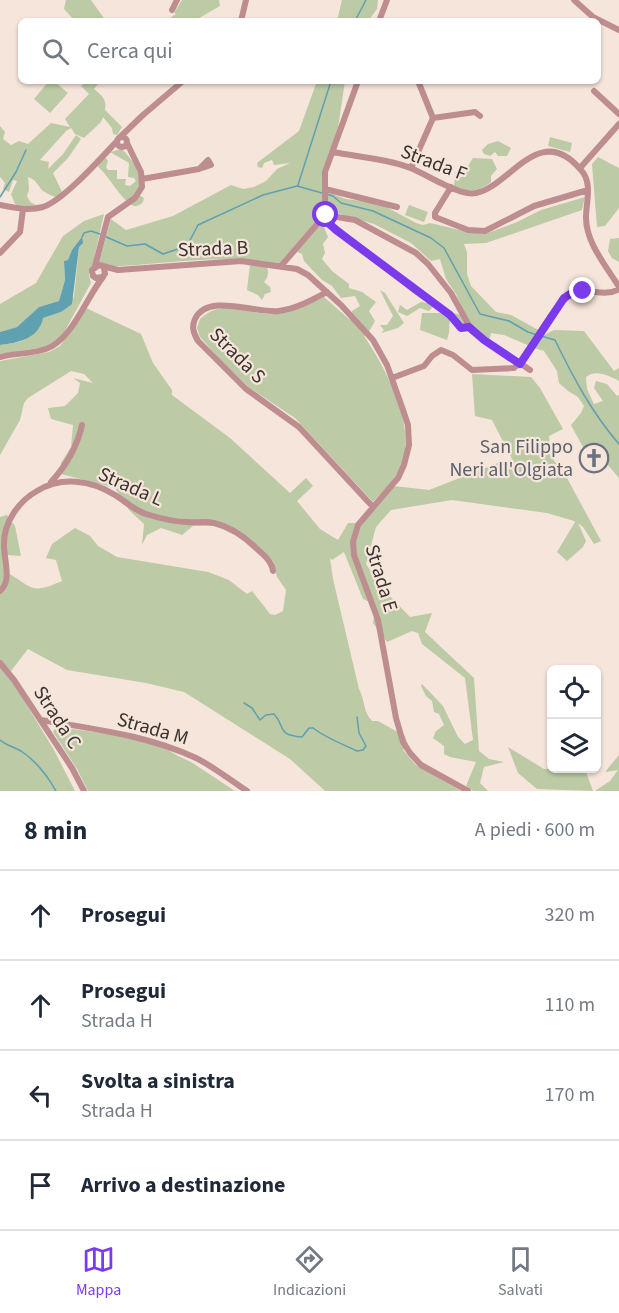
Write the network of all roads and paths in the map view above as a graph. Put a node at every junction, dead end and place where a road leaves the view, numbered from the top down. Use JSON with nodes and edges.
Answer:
{"nodes":[{"id":1,"x":177,"y":0,"type":"edge"},
{"id":2,"x":246,"y":0,"type":"edge"},
{"id":3,"x":387,"y":0,"type":"edge"},
{"id":4,"x":574,"y":0,"type":"edge"},
{"id":5,"x":172,"y":10,"type":"dead end"},
{"id":6,"x":242,"y":18,"type":"edge"},
{"id":7,"x":380,"y":18,"type":"edge"},
{"id":8,"x":595,"y":18,"type":"edge"},
{"id":9,"x":601,"y":21,"type":"edge"},
{"id":10,"x":619,"y":30,"type":"edge"},
{"id":11,"x":179,"y":84,"type":"edge"},
{"id":12,"x":357,"y":84,"type":"edge"},
{"id":13,"x":419,"y":84,"type":"edge"},
{"id":14,"x":423,"y":84,"type":"edge"},
{"id":15,"x":422,"y":91,"type":"junction"},
{"id":16,"x":594,"y":91,"type":"dead end"},
{"id":17,"x":619,"y":114,"type":"edge"},
{"id":18,"x":480,"y":116,"type":"dead end"},
{"id":19,"x":433,"y":118,"type":"junction"},
{"id":20,"x":619,"y":124,"type":"edge"},
{"id":21,"x":121,"y":143,"type":"junction"},
{"id":22,"x":333,"y":152,"type":"junction"},
{"id":23,"x":411,"y":168,"type":"junction"},
{"id":24,"x":580,"y":168,"type":"junction"},
{"id":25,"x":199,"y":169,"type":"dead end"},
{"id":26,"x":142,"y":179,"type":"junction"},
{"id":27,"x":451,"y":187,"type":"junction"},
{"id":28,"x":588,"y":189,"type":"junction"},
{"id":29,"x":325,"y":192,"type":"junction"},
{"id":30,"x":0,"y":206,"type":"edge"},
{"id":31,"x":397,"y":207,"type":"dead end"},
{"id":32,"x":23,"y":209,"type":"junction"},
{"id":33,"x":324,"y":217,"type":"junction"},
{"id":34,"x":0,"y":253,"type":"edge"},
{"id":35,"x":98,"y":257,"type":"junction"},
{"id":36,"x":95,"y":266,"type":"junction"},
{"id":37,"x":281,"y":266,"type":"junction"},
{"id":38,"x":103,"y":267,"type":"junction"},
{"id":39,"x":118,"y":270,"type":"junction"},
{"id":40,"x":93,"y":276,"type":"junction"},
{"id":41,"x":102,"y":277,"type":"junction"},
{"id":42,"x":619,"y":288,"type":"edge"},
{"id":43,"x":327,"y":292,"type":"junction"},
{"id":44,"x":88,"y":300,"type":"junction"},
{"id":45,"x":469,"y":327,"type":"junction"},
{"id":46,"x":507,"y":355,"type":"junction"},
{"id":47,"x":0,"y":357,"type":"edge"},
{"id":48,"x":520,"y":364,"type":"junction"},
{"id":49,"x":497,"y":369,"type":"junction"},
{"id":50,"x":530,"y":370,"type":"dead end"},
{"id":51,"x":392,"y":378,"type":"junction"},
{"id":52,"x":82,"y":425,"type":"dead end"},
{"id":53,"x":48,"y":485,"type":"junction"},
{"id":54,"x":372,"y":507,"type":"junction"},
{"id":55,"x":273,"y":571,"type":"dead end"},
{"id":56,"x":0,"y":591,"type":"edge"},
{"id":57,"x":0,"y":663,"type":"edge"},
{"id":58,"x":40,"y":720,"type":"junction"},
{"id":59,"x":84,"y":791,"type":"edge"},
{"id":60,"x":247,"y":791,"type":"edge"},
{"id":61,"x":468,"y":791,"type":"edge"}],
"edges":[{"from":1,"to":5,"type":"street"},
{"from":2,"to":6,"type":"street"},
{"from":3,"to":7,"type":"street"},
{"from":4,"to":8,"type":"street"},
{"from":9,"to":10,"type":"street"},
{"from":11,"to":21,"type":"street"},
{"from":12,"to":22,"type":"street"},
{"from":13,"to":15,"type":"street"},
{"from":14,"to":15,"type":"street"},
{"from":15,"to":19,"type":"street"},
{"from":16,"to":17,"type":"street"},
{"from":18,"to":19,"type":"street"},
{"from":19,"to":23,"type":"street"},
{"from":20,"to":24,"type":"street"},
{"from":21,"to":26,"type":"street"},
{"from":21,"to":32,"type":"street"},
{"from":22,"to":23,"type":"street","name":"Strada F"},
{"from":22,"to":29,"type":"street"},
{"from":23,"to":27,"type":"street","name":"Strada F"},
{"from":24,"to":27,"type":"street","name":"Strada F"},
{"from":24,"to":28,"type":"street"},
{"from":25,"to":26,"type":"street"},
{"from":26,"to":35,"type":"street"},
{"from":27,"to":28,"type":"street"},
{"from":28,"to":42,"type":"street"},
{"from":29,"to":31,"type":"street"},
{"from":29,"to":33,"type":"street"},
{"from":30,"to":32,"type":"street"},
{"from":32,"to":34,"type":"street"},
{"from":33,"to":37,"type":"street"},
{"from":33,"to":45,"type":"street"},
{"from":33,"to":45,"type":"street"},
{"from":35,"to":36,"type":"street"},
{"from":35,"to":38,"type":"street"},
{"from":36,"to":38,"type":"street"},
{"from":36,"to":40,"type":"street"},
{"from":37,"to":39,"type":"street","name":"Strada B"},
{"from":37,"to":43,"type":"street","name":"Strada E"},
{"from":38,"to":39,"type":"street","name":"Strada B"},
{"from":38,"to":41,"type":"street"},
{"from":39,"to":41,"type":"street","name":"Strada B"},
{"from":40,"to":41,"type":"street"},
{"from":40,"to":44,"type":"street"},
{"from":41,"to":44,"type":"street"},
{"from":42,"to":48,"type":"street"},
{"from":43,"to":51,"type":"street","name":"Strada E"},
{"from":43,"to":54,"type":"street","name":"Strada S"},
{"from":44,"to":47,"type":"street"},
{"from":45,"to":46,"type":"street"},
{"from":46,"to":48,"type":"street"},
{"from":46,"to":49,"type":"street"},
{"from":48,"to":49,"type":"street"},
{"from":48,"to":50,"type":"street"},
{"from":49,"to":51,"type":"street"},
{"from":51,"to":54,"type":"street","name":"Strada E"},
{"from":52,"to":53,"type":"street"},
{"from":53,"to":55,"type":"street","name":"Strada L"},
{"from":53,"to":56,"type":"street","name":"Strada L"},
{"from":54,"to":61,"type":"street","name":"Strada E"},
{"from":57,"to":58,"type":"street","name":"Strada C"},
{"from":58,"to":59,"type":"street","name":"Strada C"},
{"from":58,"to":60,"type":"street","name":"Strada M"}]}
